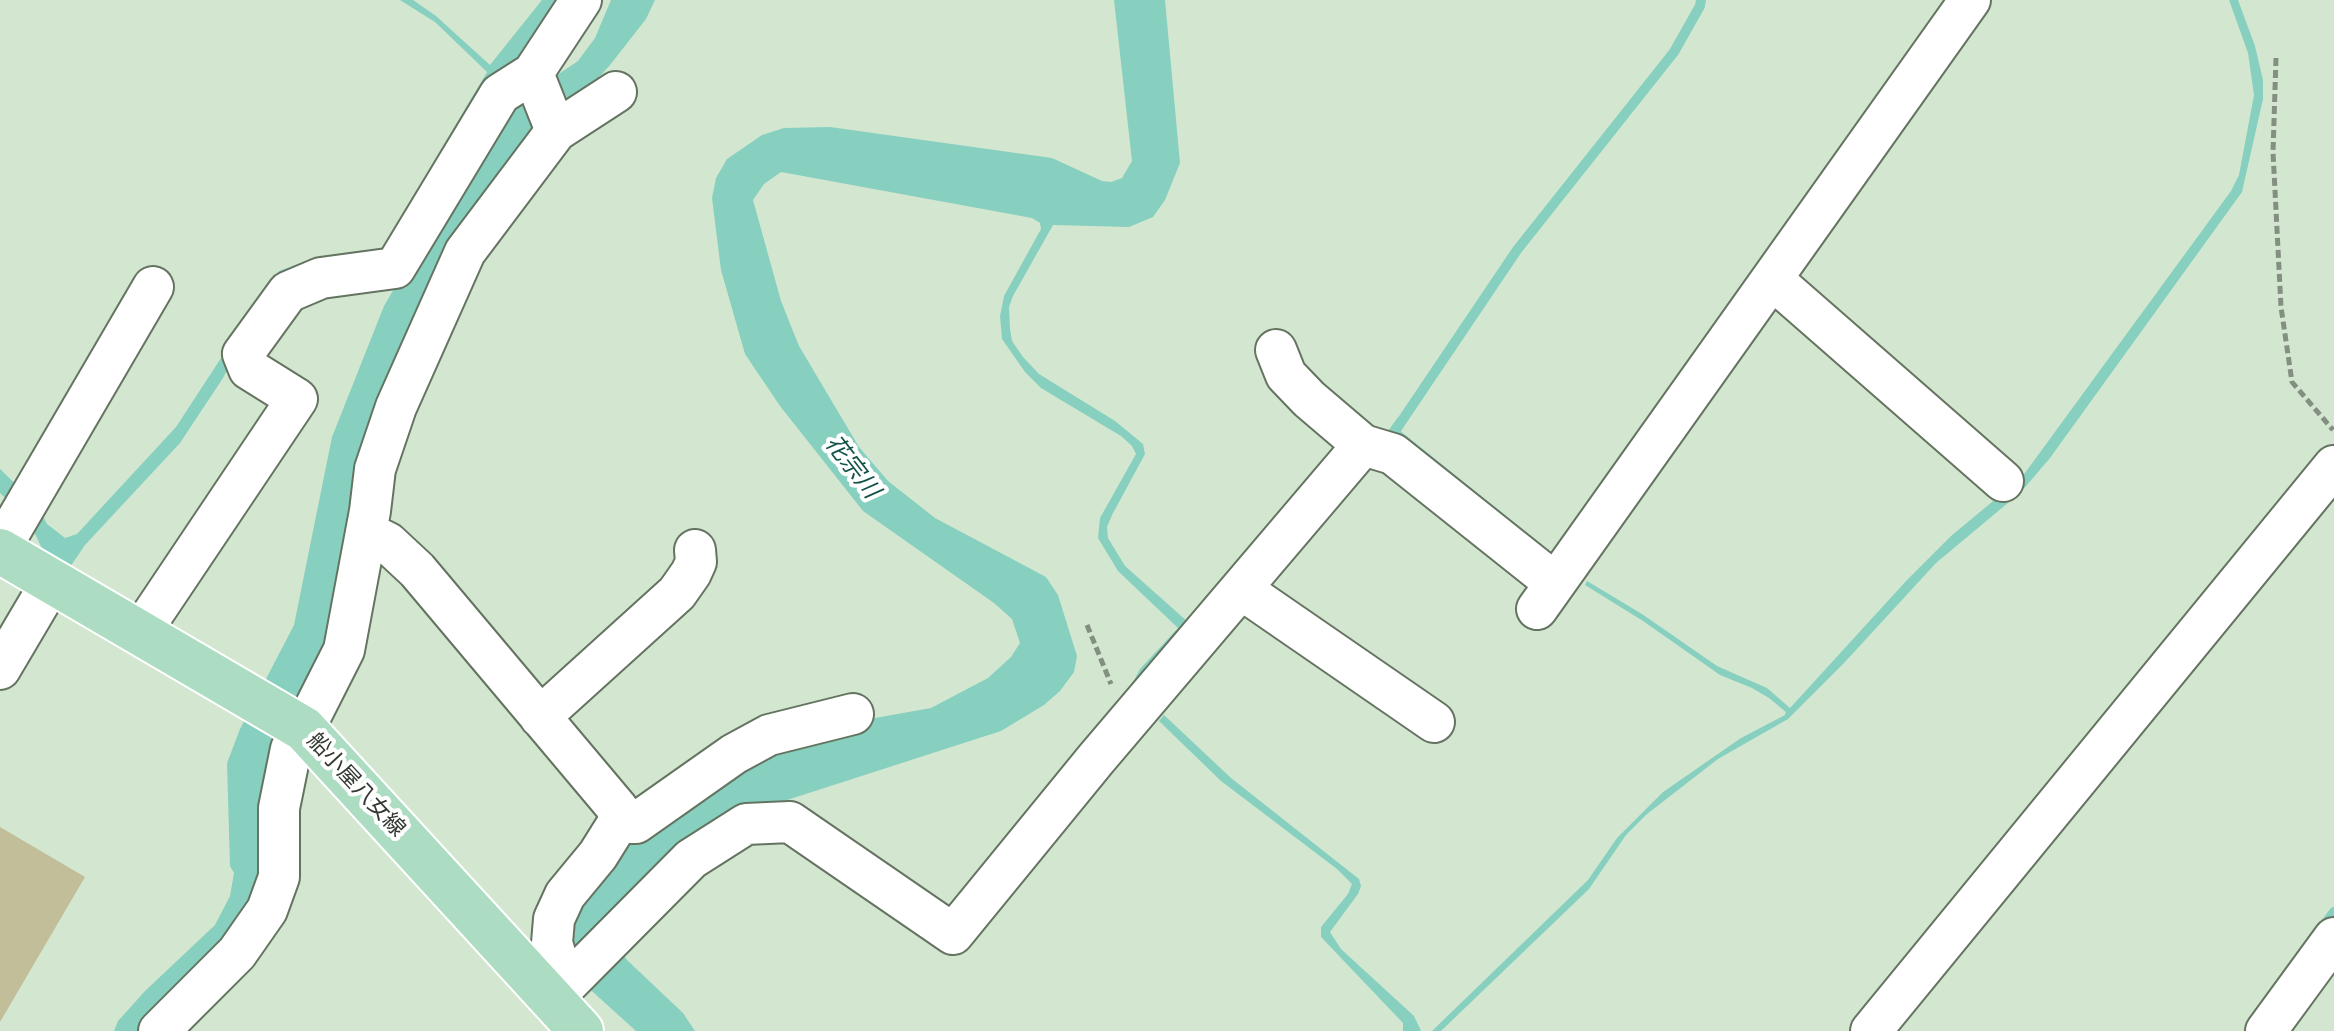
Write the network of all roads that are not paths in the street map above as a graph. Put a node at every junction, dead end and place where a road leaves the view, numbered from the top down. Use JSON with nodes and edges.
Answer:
{"nodes":[{"id":1,"x":581,"y":0,"type":"edge"},
{"id":2,"x":1970,"y":0,"type":"edge"},
{"id":3,"x":535,"y":77,"type":"junction"},
{"id":4,"x":616,"y":92,"type":"dead end"},
{"id":5,"x":555,"y":128,"type":"junction"},
{"id":6,"x":1772,"y":279,"type":"junction"},
{"id":7,"x":153,"y":287,"type":"dead end"},
{"id":8,"x":1276,"y":350,"type":"dead end"},
{"id":9,"x":1363,"y":445,"type":"junction"},
{"id":10,"x":2334,"y":466,"type":"edge"},
{"id":11,"x":2003,"y":481,"type":"dead end"},
{"id":12,"x":11,"y":530,"type":"edge"},
{"id":13,"x":366,"y":532,"type":"junction"},
{"id":14,"x":695,"y":550,"type":"dead end"},
{"id":15,"x":52,"y":581,"type":"junction"},
{"id":16,"x":1241,"y":589,"type":"junction"},
{"id":17,"x":140,"y":633,"type":"junction"},
{"id":18,"x":0,"y":669,"type":"edge"},
{"id":19,"x":853,"y":714,"type":"dead end"},
{"id":20,"x":540,"y":717,"type":"junction"},
{"id":21,"x":1434,"y":722,"type":"dead end"},
{"id":22,"x":301,"y":727,"type":"junction"},
{"id":23,"x":618,"y":823,"type":"junction"},
{"id":24,"x":2334,"y":938,"type":"edge"},
{"id":25,"x":561,"y":989,"type":"junction"},
{"id":26,"x":159,"y":1031,"type":"edge"},
{"id":27,"x":581,"y":1031,"type":"edge"},
{"id":28,"x":1871,"y":1031,"type":"edge"},
{"id":29,"x":2266,"y":1031,"type":"edge"}],
"edges":[{"from":1,"to":3,"type":"street"},
{"from":2,"to":6,"type":"street"},
{"from":3,"to":5,"type":"street"},
{"from":3,"to":17,"type":"street"},
{"from":4,"to":5,"type":"street"},
{"from":5,"to":13,"type":"street"},
{"from":6,"to":9,"type":"street"},
{"from":6,"to":11,"type":"street"},
{"from":7,"to":12,"type":"street"},
{"from":8,"to":9,"type":"street"},
{"from":9,"to":16,"type":"street"},
{"from":10,"to":28,"type":"street"},
{"from":12,"to":15,"type":"main road","name":"船小屋八女線"},
{"from":13,"to":20,"type":"street"},
{"from":13,"to":22,"type":"street"},
{"from":14,"to":20,"type":"street"},
{"from":15,"to":17,"type":"main road","name":"船小屋八女線"},
{"from":15,"to":18,"type":"street"},
{"from":16,"to":21,"type":"street"},
{"from":16,"to":25,"type":"street"},
{"from":17,"to":22,"type":"main road","name":"船小屋八女線"},
{"from":19,"to":23,"type":"street"},
{"from":20,"to":23,"type":"street"},
{"from":22,"to":25,"type":"main road","name":"船小屋八女線"},
{"from":22,"to":26,"type":"street"},
{"from":23,"to":25,"type":"street"},
{"from":24,"to":29,"type":"street"},
{"from":25,"to":27,"type":"main road","name":"船小屋八女線"}]}
